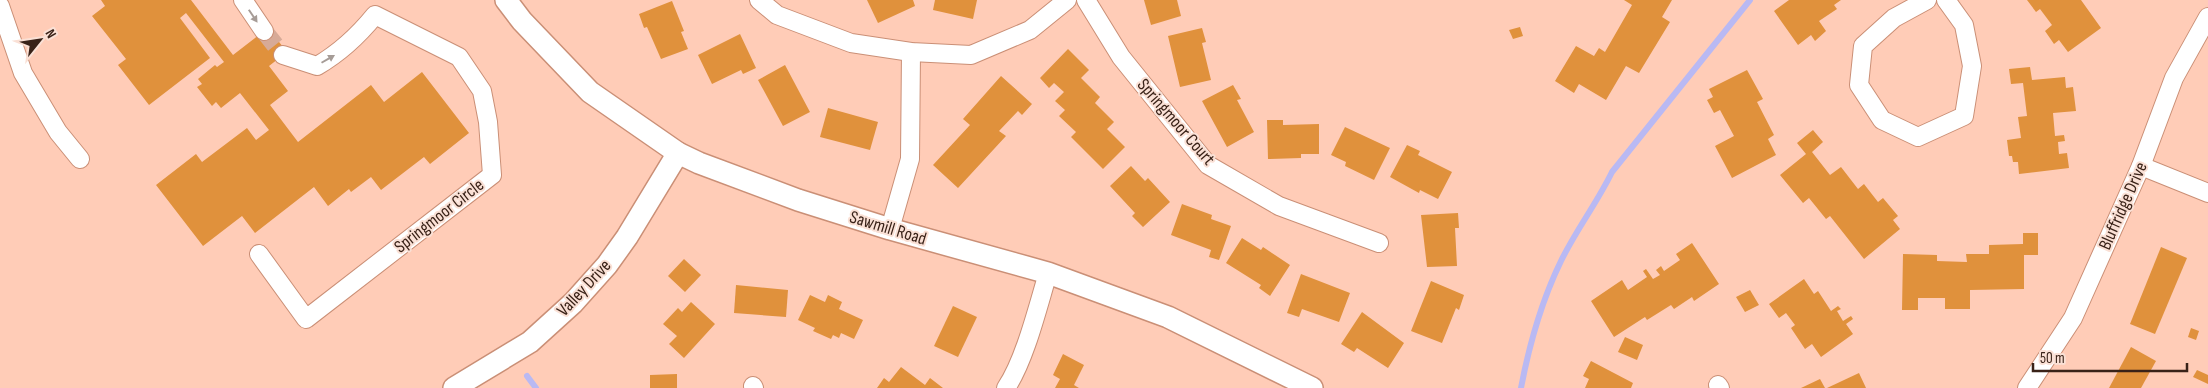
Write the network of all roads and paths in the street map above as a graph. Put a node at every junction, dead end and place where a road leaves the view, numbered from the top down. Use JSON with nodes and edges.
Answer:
{"nodes":[{"id":1,"x":243,"y":0,"type":"edge"},
{"id":2,"x":506,"y":0,"type":"edge"},
{"id":3,"x":760,"y":0,"type":"edge"},
{"id":4,"x":1067,"y":0,"type":"edge"},
{"id":5,"x":1086,"y":0,"type":"edge"},
{"id":6,"x":1927,"y":0,"type":"edge"},
{"id":7,"x":1946,"y":0,"type":"edge"},
{"id":8,"x":0,"y":6,"type":"edge"},
{"id":9,"x":2208,"y":17,"type":"edge"},
{"id":10,"x":264,"y":31,"type":"tunnel mouth"},
{"id":11,"x":911,"y":52,"type":"junction"},
{"id":12,"x":283,"y":55,"type":"tunnel mouth"},
{"id":13,"x":678,"y":153,"type":"junction"},
{"id":14,"x":80,"y":159,"type":"dead end"},
{"id":15,"x":2141,"y":166,"type":"junction"},
{"id":16,"x":2208,"y":193,"type":"edge"},
{"id":17,"x":890,"y":229,"type":"junction"},
{"id":18,"x":1379,"y":243,"type":"dead end"},
{"id":19,"x":259,"y":254,"type":"dead end"},
{"id":20,"x":1048,"y":273,"type":"junction"},
{"id":21,"x":454,"y":388,"type":"edge"},
{"id":22,"x":1006,"y":388,"type":"edge"},
{"id":23,"x":1312,"y":388,"type":"edge"},
{"id":24,"x":2027,"y":388,"type":"edge"}],
"edges":[{"from":1,"to":10,"type":"street","one_way":true},
{"from":2,"to":13,"type":"street","name":"Sawmill Road"},
{"from":3,"to":11,"type":"street"},
{"from":4,"to":11,"type":"street"},
{"from":5,"to":18,"type":"street","name":"Springmoor Court"},
{"from":6,"to":7,"type":"street"},
{"from":8,"to":14,"type":"street"},
{"from":9,"to":15,"type":"street","name":"Bluffridge Drive"},
{"from":11,"to":17,"type":"street"},
{"from":12,"to":19,"type":"street","name":"Springmoor Circle","one_way":true},
{"from":13,"to":17,"type":"street","name":"Sawmill Road"},
{"from":13,"to":21,"type":"street","name":"Valley Drive"},
{"from":15,"to":16,"type":"street"},
{"from":15,"to":24,"type":"street","name":"Bluffridge Drive"},
{"from":17,"to":20,"type":"street","name":"Sawmill Road"},
{"from":20,"to":22,"type":"street"},
{"from":20,"to":23,"type":"street","name":"Sawmill Road"}]}
